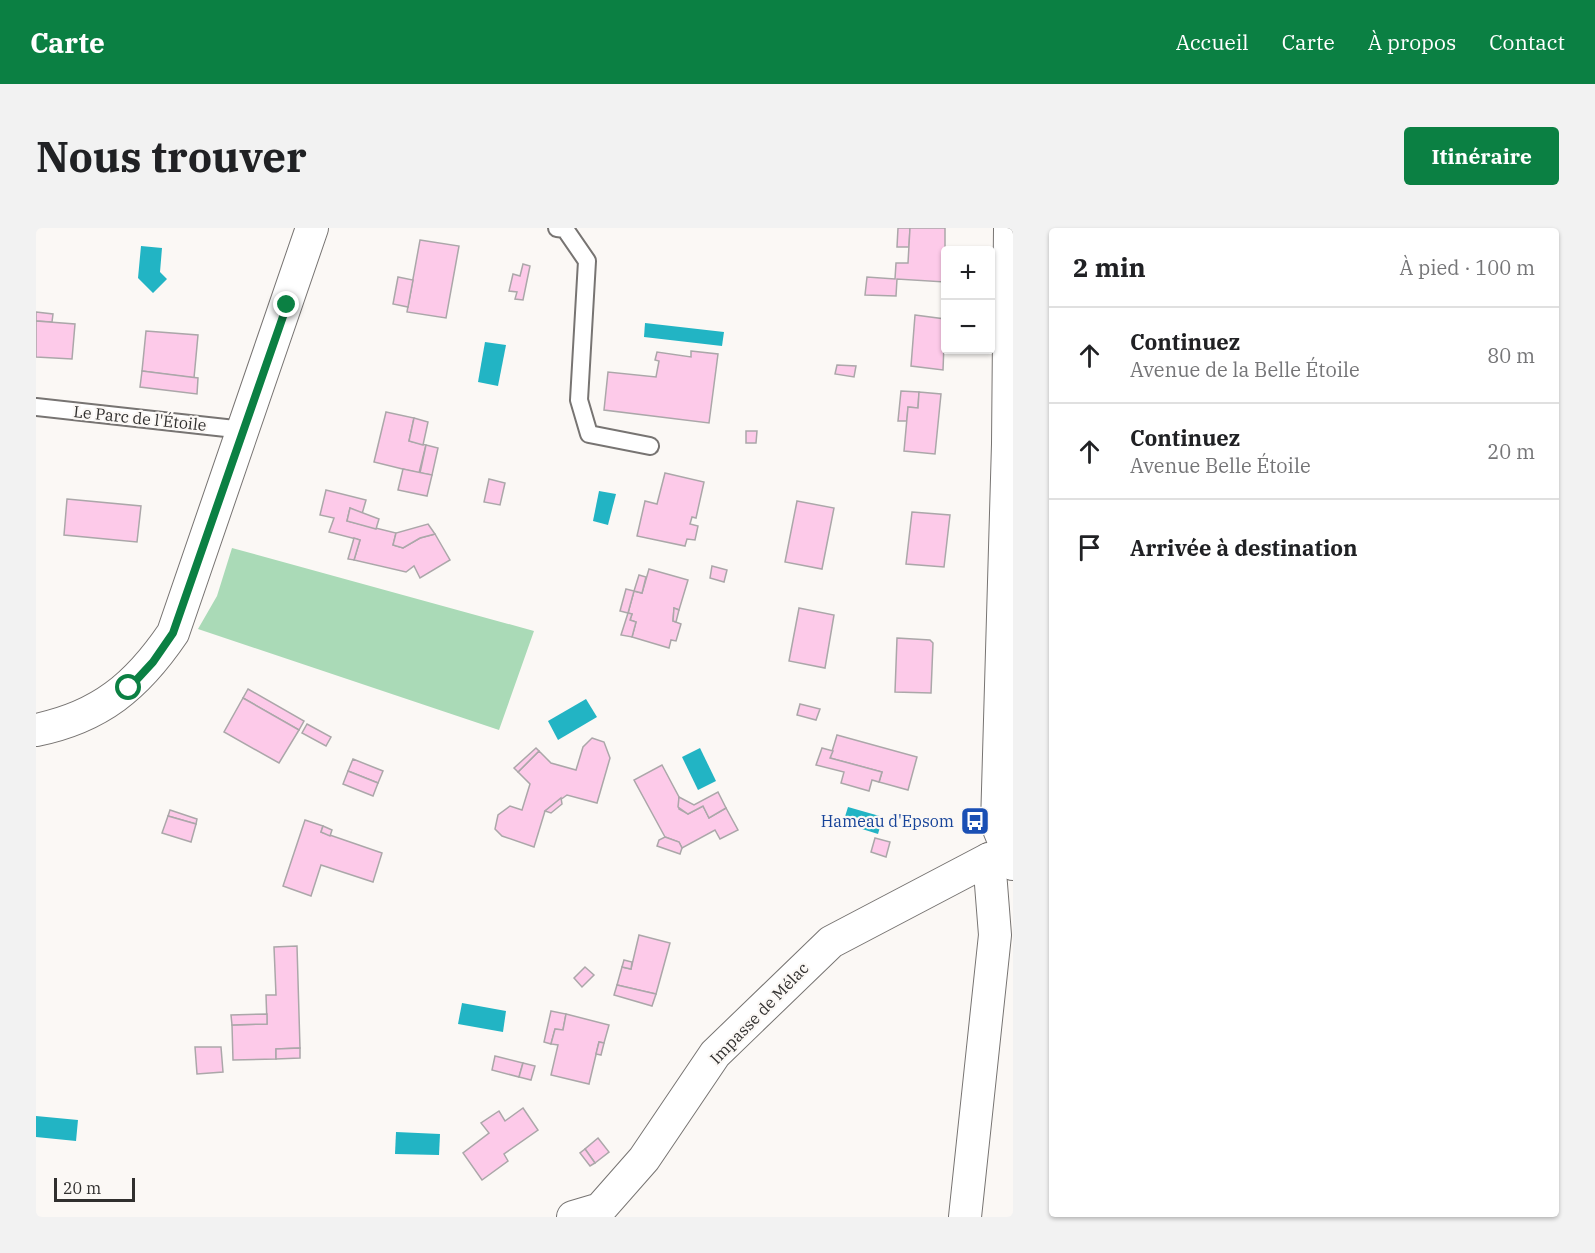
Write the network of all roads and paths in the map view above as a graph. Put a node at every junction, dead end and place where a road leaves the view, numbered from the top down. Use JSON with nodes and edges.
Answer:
{"nodes":[{"id":1,"x":312,"y":228,"type":"edge"},
{"id":2,"x":557,"y":228,"type":"edge"},
{"id":3,"x":1010,"y":228,"type":"edge"},
{"id":4,"x":36,"y":407,"type":"edge"},
{"id":5,"x":244,"y":430,"type":"junction"},
{"id":6,"x":650,"y":446,"type":"dead end"},
{"id":7,"x":36,"y":730,"type":"edge"},
{"id":8,"x":1003,"y":859,"type":"edge"},
{"id":9,"x":573,"y":1217,"type":"edge"},
{"id":10,"x":965,"y":1217,"type":"edge"}],
"edges":[{"from":1,"to":5,"type":"street"},
{"from":2,"to":6,"type":"lane"},
{"from":3,"to":8,"type":"street"},
{"from":4,"to":5,"type":"lane","name":"Le Parc de l'Étoile"},
{"from":5,"to":7,"type":"street"},
{"from":8,"to":9,"type":"street","name":"Impasse de Mélac"},
{"from":8,"to":10,"type":"street"}]}
